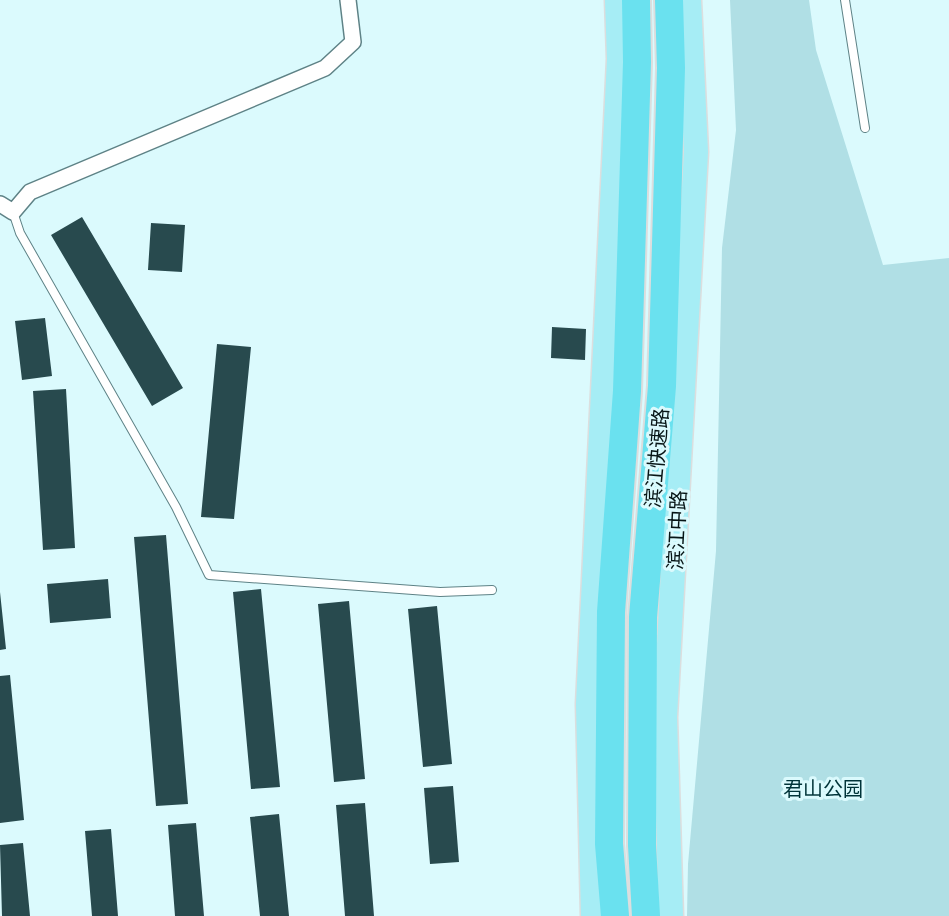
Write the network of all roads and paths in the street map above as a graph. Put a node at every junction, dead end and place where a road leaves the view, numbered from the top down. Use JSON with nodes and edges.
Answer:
{"nodes":[{"id":1,"x":348,"y":0,"type":"edge"},
{"id":2,"x":617,"y":0,"type":"edge"},
{"id":3,"x":636,"y":0,"type":"edge"},
{"id":4,"x":669,"y":0,"type":"edge"},
{"id":5,"x":689,"y":0,"type":"edge"},
{"id":6,"x":845,"y":0,"type":"edge"},
{"id":7,"x":865,"y":128,"type":"dead end"},
{"id":8,"x":6,"y":208,"type":"edge"},
{"id":9,"x":492,"y":590,"type":"dead end"},
{"id":10,"x":593,"y":916,"type":"edge"},
{"id":11,"x":615,"y":916,"type":"edge"},
{"id":12,"x":646,"y":916,"type":"edge"},
{"id":13,"x":672,"y":916,"type":"edge"}],
"edges":[{"from":1,"to":8,"type":"street"},
{"from":2,"to":10,"type":"main road"},
{"from":3,"to":11,"type":"highway","name":"滨江快速路"},
{"from":4,"to":12,"type":"highway","name":"滨江快速路"},
{"from":5,"to":13,"type":"main road","name":"滨江中路"},
{"from":6,"to":7,"type":"lane"},
{"from":8,"to":9,"type":"lane"}]}
